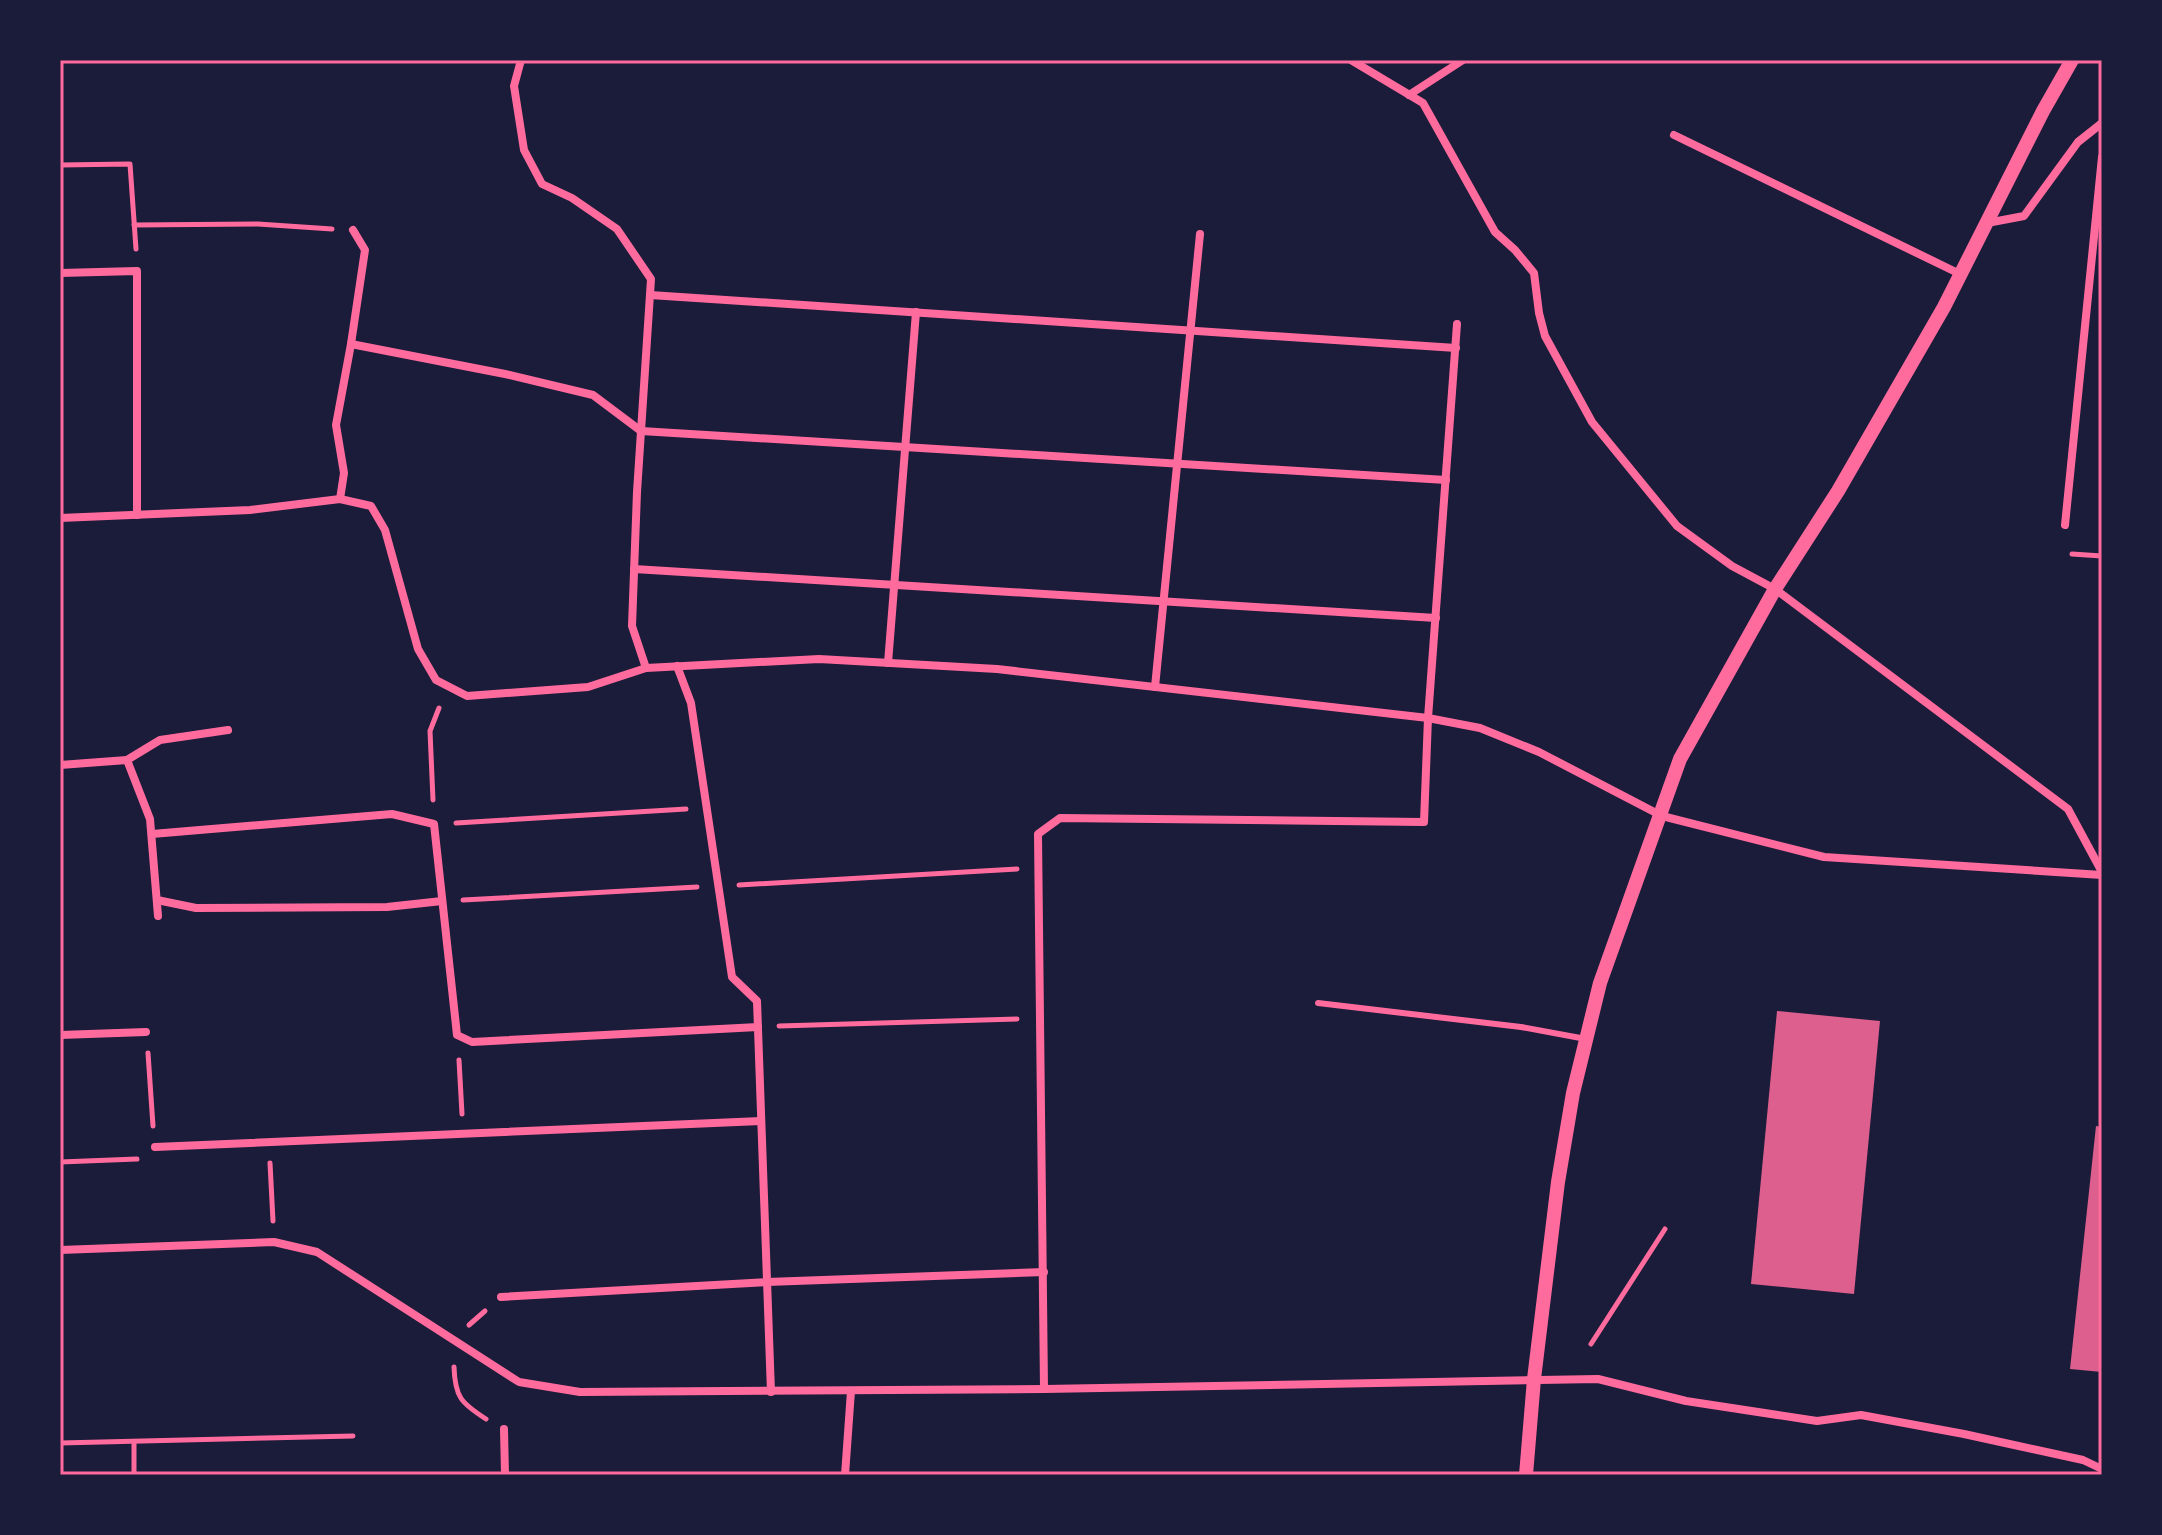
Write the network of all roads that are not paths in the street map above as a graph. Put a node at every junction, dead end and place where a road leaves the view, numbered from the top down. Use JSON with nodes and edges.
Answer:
{"nodes":[{"id":1,"x":521,"y":60,"type":"edge"},
{"id":2,"x":1351,"y":60,"type":"edge"},
{"id":3,"x":1463,"y":60,"type":"edge"},
{"id":4,"x":2072,"y":60,"type":"edge"},
{"id":5,"x":1409,"y":95,"type":"junction"},
{"id":6,"x":2102,"y":123,"type":"edge"},
{"id":7,"x":1674,"y":135,"type":"dead end"},
{"id":8,"x":2102,"y":157,"type":"edge"},
{"id":9,"x":1987,"y":223,"type":"junction"},
{"id":10,"x":353,"y":230,"type":"road end"},
{"id":11,"x":1200,"y":234,"type":"dead end"},
{"id":12,"x":60,"y":273,"type":"edge"},
{"id":13,"x":1960,"y":274,"type":"junction"},
{"id":14,"x":650,"y":295,"type":"junction"},
{"id":15,"x":916,"y":312,"type":"junction"},
{"id":16,"x":1457,"y":324,"type":"dead end"},
{"id":17,"x":1190,"y":330,"type":"junction"},
{"id":18,"x":351,"y":344,"type":"junction"},
{"id":19,"x":1456,"y":348,"type":"junction"},
{"id":20,"x":641,"y":431,"type":"junction"},
{"id":21,"x":904,"y":447,"type":"junction"},
{"id":22,"x":1178,"y":463,"type":"junction"},
{"id":23,"x":1446,"y":480,"type":"junction"},
{"id":24,"x":340,"y":499,"type":"junction"},
{"id":25,"x":137,"y":515,"type":"junction"},
{"id":26,"x":60,"y":518,"type":"edge"},
{"id":27,"x":2065,"y":525,"type":"dead end"},
{"id":28,"x":634,"y":569,"type":"junction"},
{"id":29,"x":896,"y":585,"type":"junction"},
{"id":30,"x":1775,"y":589,"type":"junction"},
{"id":31,"x":1164,"y":601,"type":"junction"},
{"id":32,"x":1436,"y":618,"type":"junction"},
{"id":33,"x":888,"y":663,"type":"junction"},
{"id":34,"x":677,"y":666,"type":"junction"},
{"id":35,"x":646,"y":668,"type":"junction"},
{"id":36,"x":1155,"y":687,"type":"junction"},
{"id":37,"x":1428,"y":718,"type":"junction"},
{"id":38,"x":228,"y":730,"type":"dead end"},
{"id":39,"x":127,"y":760,"type":"junction"},
{"id":40,"x":60,"y":765,"type":"edge"},
{"id":41,"x":1662,"y":816,"type":"junction"},
{"id":42,"x":152,"y":834,"type":"junction"},
{"id":43,"x":2102,"y":874,"type":"edge"},
{"id":44,"x":157,"y":900,"type":"junction"},
{"id":45,"x":442,"y":901,"type":"junction"},
{"id":46,"x":158,"y":916,"type":"dead end"},
{"id":47,"x":1318,"y":1003,"type":"dead end"},
{"id":48,"x":758,"y":1027,"type":"junction"},
{"id":49,"x":146,"y":1032,"type":"road end"},
{"id":50,"x":60,"y":1035,"type":"edge"},
{"id":51,"x":1586,"y":1039,"type":"junction"},
{"id":52,"x":761,"y":1121,"type":"junction"},
{"id":53,"x":155,"y":1147,"type":"road end"},
{"id":54,"x":60,"y":1250,"type":"edge"},
{"id":55,"x":1044,"y":1272,"type":"junction"},
{"id":56,"x":767,"y":1282,"type":"junction"},
{"id":57,"x":501,"y":1297,"type":"road end"},
{"id":58,"x":1534,"y":1379,"type":"junction"},
{"id":59,"x":1044,"y":1389,"type":"junction"},
{"id":60,"x":851,"y":1391,"type":"junction"},
{"id":61,"x":771,"y":1392,"type":"junction"},
{"id":62,"x":504,"y":1429,"type":"road end"},
{"id":63,"x":2102,"y":1469,"type":"edge"},
{"id":64,"x":505,"y":1475,"type":"edge"},
{"id":65,"x":845,"y":1475,"type":"edge"},
{"id":66,"x":1526,"y":1475,"type":"edge"}],
"edges":[{"from":1,"to":14,"type":"street"},
{"from":2,"to":5,"type":"street"},
{"from":3,"to":5,"type":"street"},
{"from":4,"to":9,"type":"street"},
{"from":5,"to":30,"type":"street"},
{"from":6,"to":9,"type":"street"},
{"from":7,"to":13,"type":"street"},
{"from":8,"to":27,"type":"street"},
{"from":9,"to":13,"type":"street"},
{"from":10,"to":18,"type":"street"},
{"from":11,"to":17,"type":"street"},
{"from":12,"to":25,"type":"street"},
{"from":13,"to":30,"type":"street"},
{"from":14,"to":15,"type":"street"},
{"from":14,"to":20,"type":"street"},
{"from":15,"to":17,"type":"street"},
{"from":15,"to":21,"type":"street"},
{"from":16,"to":19,"type":"street"},
{"from":17,"to":19,"type":"street"},
{"from":17,"to":22,"type":"street"},
{"from":18,"to":20,"type":"street"},
{"from":18,"to":24,"type":"street"},
{"from":19,"to":23,"type":"street"},
{"from":20,"to":21,"type":"street"},
{"from":20,"to":28,"type":"street"},
{"from":21,"to":22,"type":"street"},
{"from":21,"to":29,"type":"street"},
{"from":22,"to":23,"type":"street"},
{"from":22,"to":31,"type":"street"},
{"from":23,"to":32,"type":"street"},
{"from":24,"to":25,"type":"street"},
{"from":24,"to":35,"type":"street"},
{"from":25,"to":26,"type":"street"},
{"from":28,"to":29,"type":"street"},
{"from":28,"to":35,"type":"street"},
{"from":29,"to":31,"type":"street"},
{"from":29,"to":33,"type":"street"},
{"from":30,"to":41,"type":"street"},
{"from":30,"to":43,"type":"street"},
{"from":31,"to":32,"type":"street"},
{"from":31,"to":36,"type":"street"},
{"from":32,"to":37,"type":"street"},
{"from":33,"to":34,"type":"street"},
{"from":33,"to":36,"type":"street"},
{"from":34,"to":35,"type":"street"},
{"from":34,"to":48,"type":"street"},
{"from":36,"to":37,"type":"street"},
{"from":37,"to":41,"type":"street"},
{"from":37,"to":55,"type":"street"},
{"from":38,"to":39,"type":"street"},
{"from":39,"to":40,"type":"street"},
{"from":39,"to":42,"type":"street"},
{"from":41,"to":43,"type":"street"},
{"from":41,"to":51,"type":"street"},
{"from":42,"to":44,"type":"street"},
{"from":42,"to":45,"type":"street"},
{"from":44,"to":45,"type":"street"},
{"from":44,"to":46,"type":"street"},
{"from":45,"to":48,"type":"street"},
{"from":47,"to":51,"type":"lane"},
{"from":48,"to":52,"type":"street"},
{"from":49,"to":50,"type":"street"},
{"from":51,"to":58,"type":"street"},
{"from":52,"to":53,"type":"street"},
{"from":52,"to":56,"type":"street"},
{"from":54,"to":61,"type":"street"},
{"from":55,"to":56,"type":"street"},
{"from":55,"to":59,"type":"street"},
{"from":56,"to":57,"type":"street"},
{"from":56,"to":61,"type":"street"},
{"from":58,"to":59,"type":"street"},
{"from":58,"to":63,"type":"street"},
{"from":58,"to":66,"type":"street"},
{"from":59,"to":60,"type":"street"},
{"from":60,"to":61,"type":"street"},
{"from":60,"to":65,"type":"street"},
{"from":62,"to":64,"type":"street"}]}
